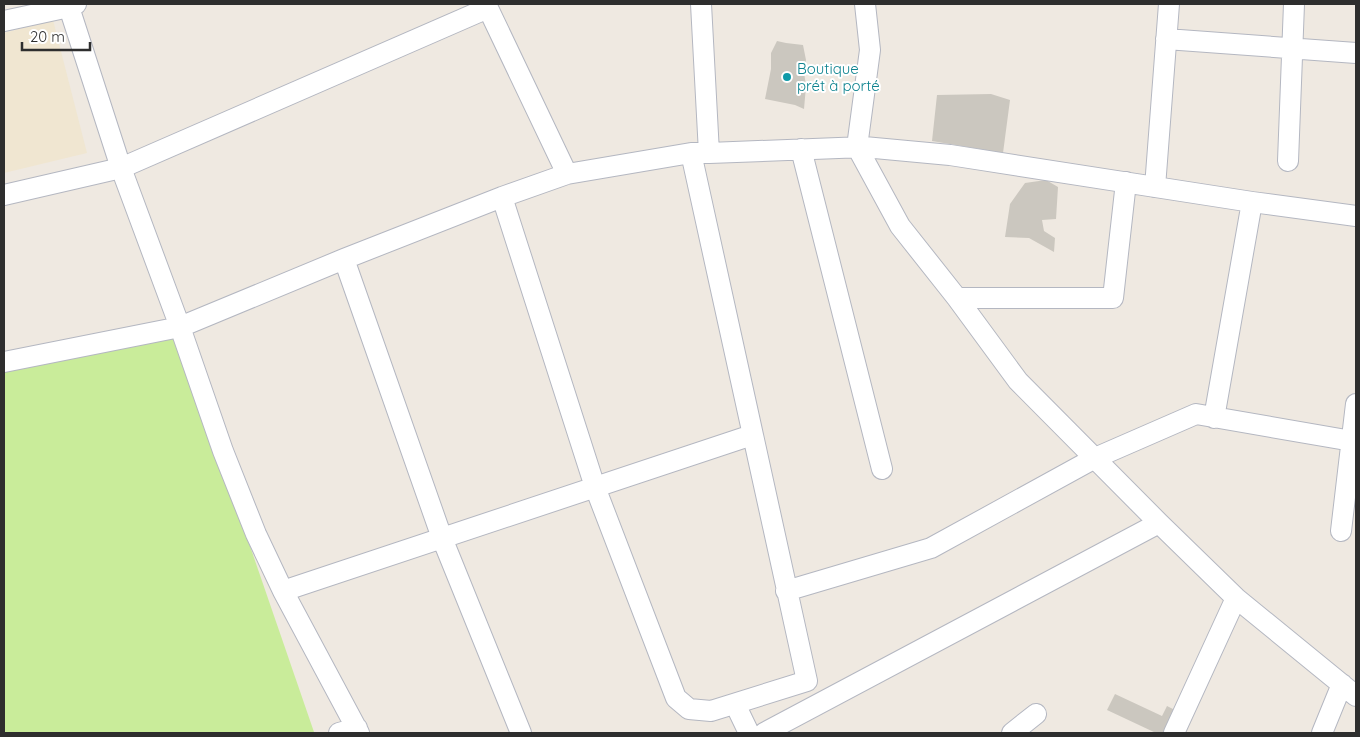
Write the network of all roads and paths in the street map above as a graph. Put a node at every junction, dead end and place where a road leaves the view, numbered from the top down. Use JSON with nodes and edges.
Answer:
{"nodes":[{"id":1,"x":701,"y":4,"type":"edge"},
{"id":2,"x":866,"y":4,"type":"edge"},
{"id":3,"x":1168,"y":4,"type":"edge"},
{"id":4,"x":1294,"y":4,"type":"edge"},
{"id":5,"x":71,"y":5,"type":"edge"},
{"id":6,"x":487,"y":6,"type":"edge"},
{"id":7,"x":4,"y":21,"type":"edge"},
{"id":8,"x":1166,"y":39,"type":"junction"},
{"id":9,"x":1292,"y":48,"type":"junction"},
{"id":10,"x":1356,"y":53,"type":"edge"},
{"id":11,"x":857,"y":147,"type":"junction"},
{"id":12,"x":801,"y":149,"type":"junction"},
{"id":13,"x":700,"y":153,"type":"junction"},
{"id":14,"x":1288,"y":161,"type":"dead end"},
{"id":15,"x":121,"y":168,"type":"junction"},
{"id":16,"x":568,"y":174,"type":"junction"},
{"id":17,"x":1126,"y":182,"type":"junction"},
{"id":18,"x":1155,"y":187,"type":"junction"},
{"id":19,"x":4,"y":195,"type":"edge"},
{"id":20,"x":502,"y":197,"type":"junction"},
{"id":21,"x":1252,"y":202,"type":"junction"},
{"id":22,"x":1356,"y":216,"type":"edge"},
{"id":23,"x":344,"y":259,"type":"junction"},
{"id":24,"x":957,"y":298,"type":"junction"},
{"id":25,"x":180,"y":327,"type":"junction"},
{"id":26,"x":4,"y":362,"type":"edge"},
{"id":27,"x":1356,"y":404,"type":"edge"},
{"id":28,"x":1214,"y":418,"type":"junction"},
{"id":29,"x":752,"y":435,"type":"junction"},
{"id":30,"x":1352,"y":441,"type":"junction"},
{"id":31,"x":1095,"y":458,"type":"junction"},
{"id":32,"x":882,"y":470,"type":"dead end"},
{"id":33,"x":595,"y":487,"type":"junction"},
{"id":34,"x":1160,"y":524,"type":"junction"},
{"id":35,"x":1341,"y":531,"type":"dead end"},
{"id":36,"x":442,"y":538,"type":"junction"},
{"id":37,"x":786,"y":591,"type":"junction"},
{"id":38,"x":283,"y":592,"type":"junction"},
{"id":39,"x":1236,"y":598,"type":"junction"},
{"id":40,"x":1349,"y":690,"type":"edge"},
{"id":41,"x":735,"y":704,"type":"junction"},
{"id":42,"x":1036,"y":714,"type":"dead end"},
{"id":43,"x":352,"y":731,"type":"edge"},
{"id":44,"x":522,"y":733,"type":"edge"},
{"id":45,"x":749,"y":733,"type":"edge"},
{"id":46,"x":764,"y":733,"type":"edge"},
{"id":47,"x":1012,"y":733,"type":"edge"},
{"id":48,"x":1174,"y":733,"type":"edge"},
{"id":49,"x":1322,"y":733,"type":"edge"}],
"edges":[{"from":1,"to":13,"type":"street"},
{"from":2,"to":11,"type":"street"},
{"from":3,"to":8,"type":"street"},
{"from":4,"to":9,"type":"street"},
{"from":5,"to":7,"type":"street"},
{"from":5,"to":15,"type":"street"},
{"from":6,"to":15,"type":"street"},
{"from":6,"to":16,"type":"street"},
{"from":8,"to":9,"type":"street"},
{"from":8,"to":18,"type":"street"},
{"from":9,"to":10,"type":"street"},
{"from":9,"to":14,"type":"street"},
{"from":11,"to":12,"type":"street"},
{"from":11,"to":17,"type":"street"},
{"from":11,"to":24,"type":"street"},
{"from":12,"to":13,"type":"street"},
{"from":12,"to":32,"type":"street"},
{"from":13,"to":16,"type":"street"},
{"from":13,"to":29,"type":"street"},
{"from":15,"to":19,"type":"street"},
{"from":15,"to":25,"type":"street"},
{"from":16,"to":20,"type":"street"},
{"from":17,"to":18,"type":"street"},
{"from":17,"to":24,"type":"street"},
{"from":18,"to":21,"type":"street"},
{"from":20,"to":23,"type":"street"},
{"from":20,"to":33,"type":"street"},
{"from":21,"to":22,"type":"street"},
{"from":21,"to":28,"type":"street"},
{"from":23,"to":25,"type":"street"},
{"from":23,"to":36,"type":"street"},
{"from":24,"to":31,"type":"street"},
{"from":25,"to":26,"type":"street"},
{"from":25,"to":38,"type":"street"},
{"from":27,"to":30,"type":"street"},
{"from":28,"to":30,"type":"street"},
{"from":28,"to":31,"type":"street"},
{"from":29,"to":33,"type":"street"},
{"from":29,"to":37,"type":"street"},
{"from":30,"to":35,"type":"street"},
{"from":31,"to":34,"type":"street"},
{"from":31,"to":37,"type":"street"},
{"from":33,"to":36,"type":"street"},
{"from":33,"to":41,"type":"street"},
{"from":34,"to":39,"type":"street"},
{"from":34,"to":46,"type":"street"},
{"from":36,"to":38,"type":"street"},
{"from":36,"to":44,"type":"street"},
{"from":37,"to":41,"type":"street"},
{"from":38,"to":43,"type":"street"},
{"from":39,"to":40,"type":"street"},
{"from":39,"to":48,"type":"street"},
{"from":40,"to":49,"type":"street"},
{"from":41,"to":45,"type":"street"},
{"from":42,"to":47,"type":"street"}]}
